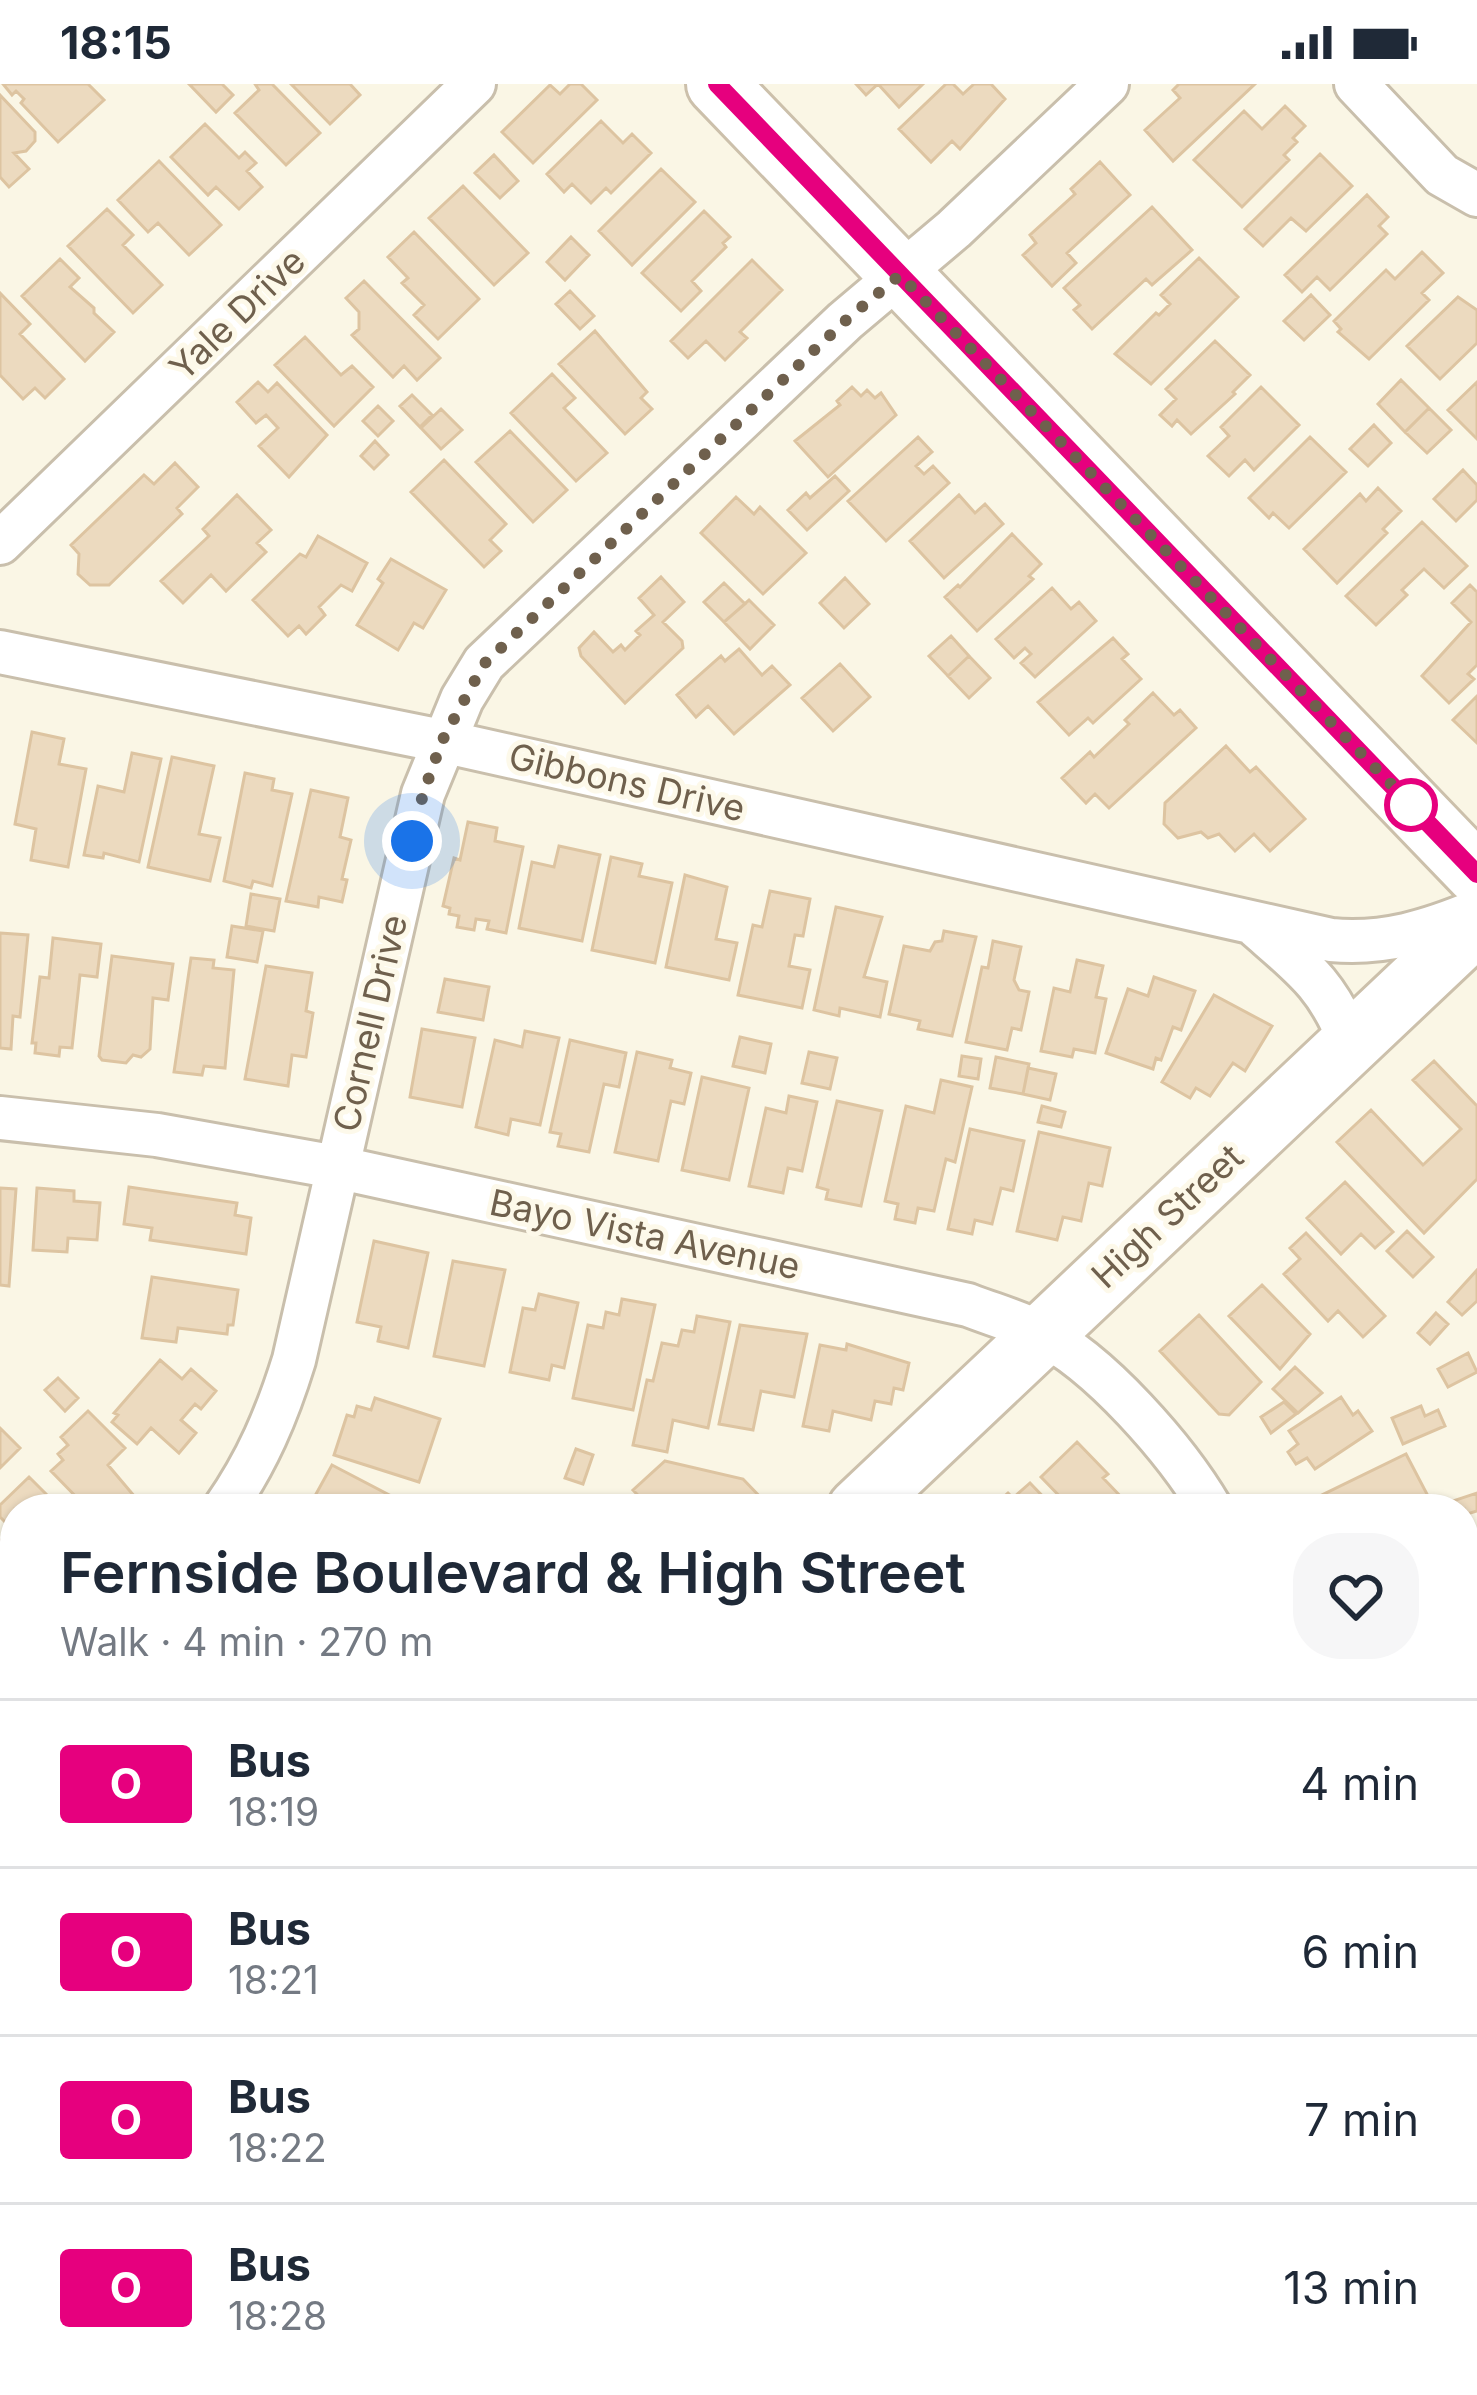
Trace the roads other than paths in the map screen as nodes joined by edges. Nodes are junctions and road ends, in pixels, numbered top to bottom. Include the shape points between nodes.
1 (474, 84) edge
2 (717, 84) edge
3 (1107, 84) edge
4 (1356, 84) edge
5 (1477, 195) edge
6 (900, 275) junction
7 (0, 543) edge
8 (0, 652) edge
9 (442, 741) junction
10 (1477, 874) edge
11 (1477, 910) edge
12 (1252, 923) junction
13 (1477, 924) edge
14 (1351, 1044) junction
15 (0, 1118) edge
16 (337, 1167) junction
17 (1041, 1333) junction
18 (235, 1494) edge
19 (874, 1494) edge
20 (1200, 1494) edge

1 - 7 street, Yale Drive
2 - 6 main road
3 - 6 street, Cornell Drive
4 - 5 street via 1442,175
6 - 9 street, Cornell Drive via 484,664
6 - 10 main road
8 - 9 street, Gibbons Drive
9 - 12 street, Gibbons Drive
9 - 16 street, Cornell Drive
11 - 12 street, Gibbons Drive via 1367,944
12 - 14 street, Gibbons Drive via 1335,1003
13 - 14 main road, High Street
14 - 17 main road, High Street
15 - 16 street, Bayo Vista Avenue
16 - 17 street, Bayo Vista Avenue via 968,1305
16 - 18 street, Cornell Drive via 275,1421
17 - 19 main road, High Street
17 - 20 street, Bayo Vista Avenue via 1088,1366 1160,1437

